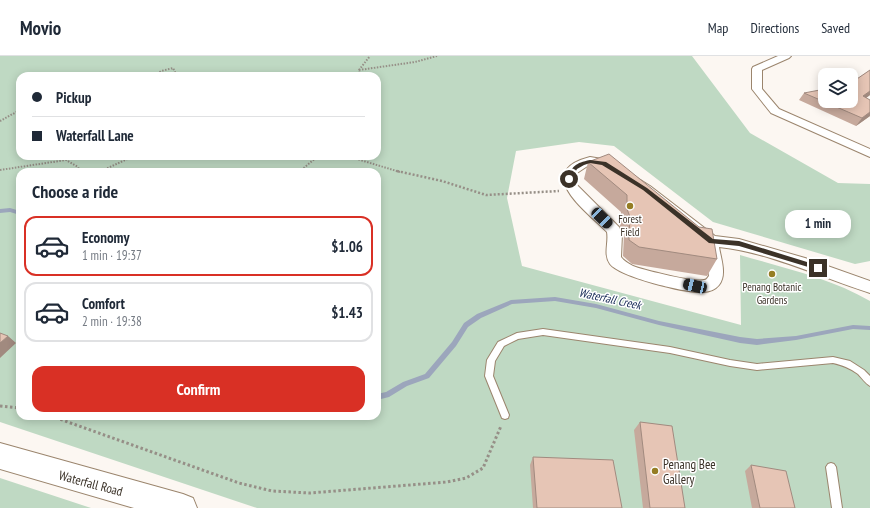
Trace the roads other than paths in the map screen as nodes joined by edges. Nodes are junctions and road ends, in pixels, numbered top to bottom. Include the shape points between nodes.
1 (786, 56) edge
2 (870, 153) edge
3 (711, 242) junction
4 (870, 286) edge
5 (870, 382) edge
6 (505, 415) road end
7 (0, 456) edge
8 (831, 467) dead end
9 (183, 508) edge
10 (837, 508) edge

1 - 2 street via 757,69 757,89 776,111
3 - 3 street via 645,189 604,163 582,163 575,168 569,179 573,190 614,230 614,259 617,264 630,271 695,286 710,285 716,276
3 - 4 street via 739,244 805,263
5 - 6 lane via 847,363 833,360 757,367 670,350 543,332 517,336 501,344 491,360 489,376
7 - 9 street, Waterfall Road
8 - 10 lane

